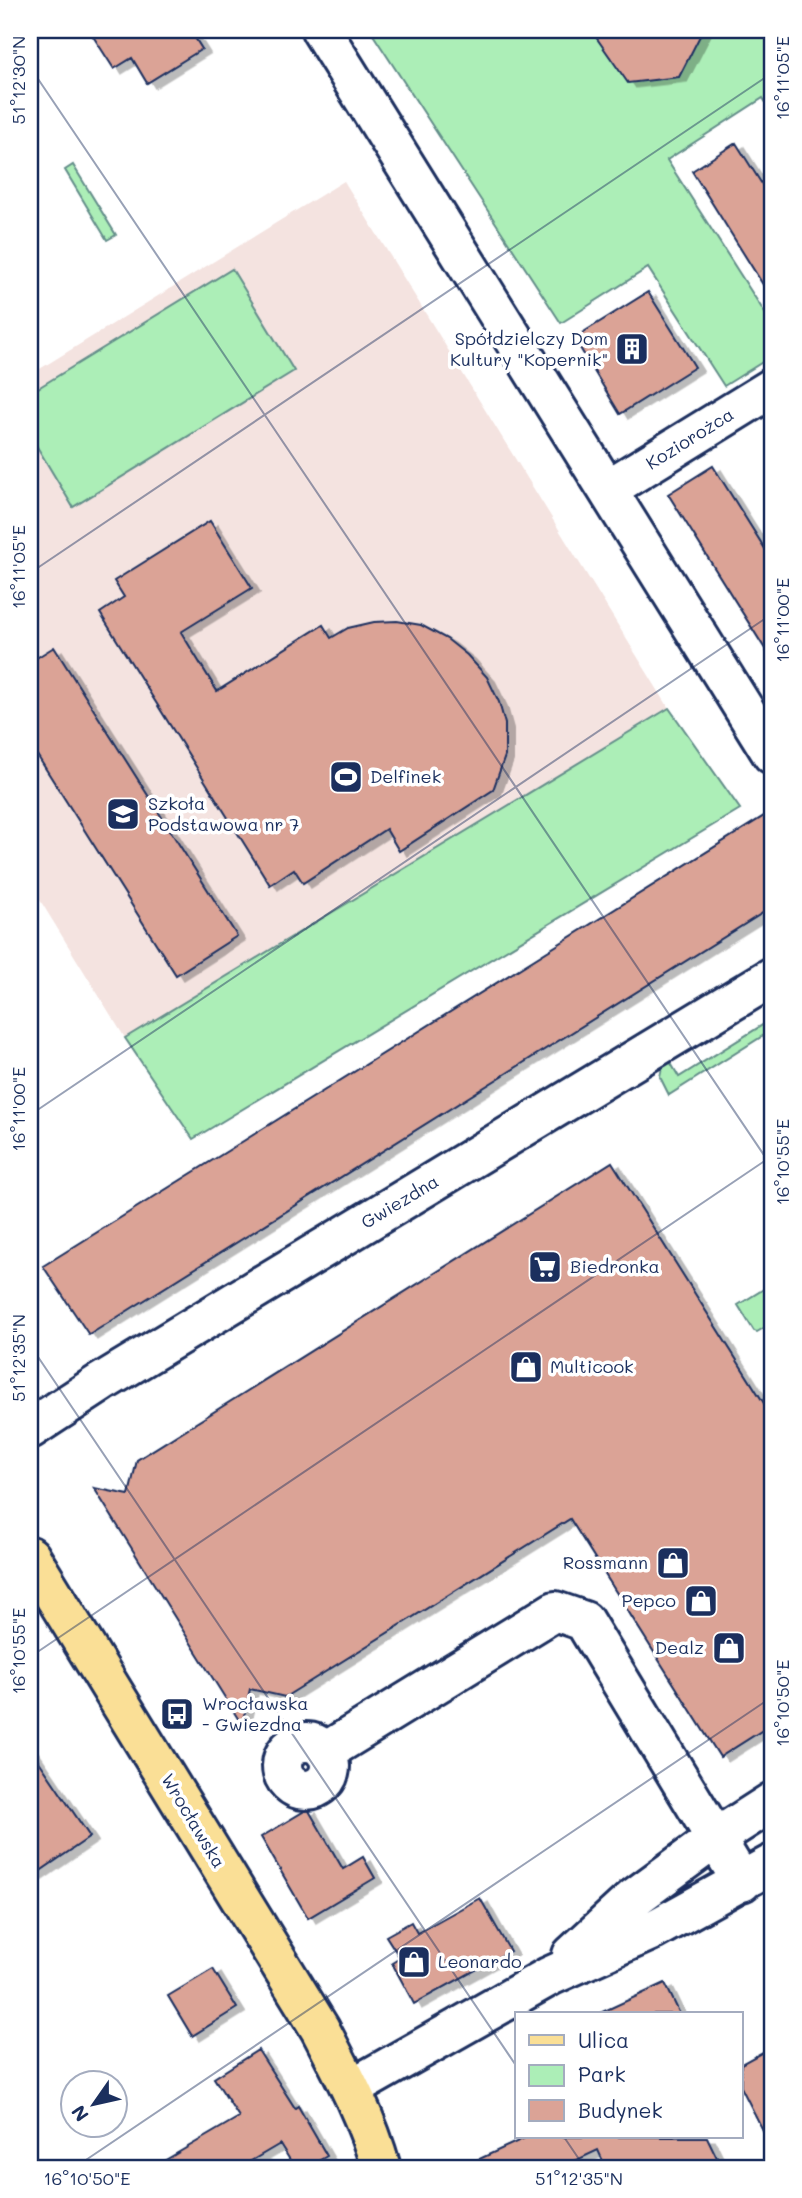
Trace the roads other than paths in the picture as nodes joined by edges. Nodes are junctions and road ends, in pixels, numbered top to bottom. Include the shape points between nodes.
1 (321, 30) edge
2 (772, 388) edge
3 (608, 489) junction
4 (772, 754) edge
5 (772, 977) edge
6 (30, 1429) edge
7 (30, 1556) edge
8 (325, 1752) dead end
9 (772, 1802) edge
10 (716, 1838) junction
11 (757, 1873) edge
12 (550, 1976) junction
13 (352, 2088) junction
14 (381, 2168) edge

1 - 3 street
2 - 3 street, Koziorożca
3 - 4 street
5 - 6 street, Gwiezdna
7 - 13 main road, Wrocławska
8 - 10 street via 555,1611 584,1621
9 - 10 street
10 - 11 street
10 - 12 street via 634,1898
11 - 12 street via 653,1930
12 - 13 street
13 - 14 main road, Wrocławska

